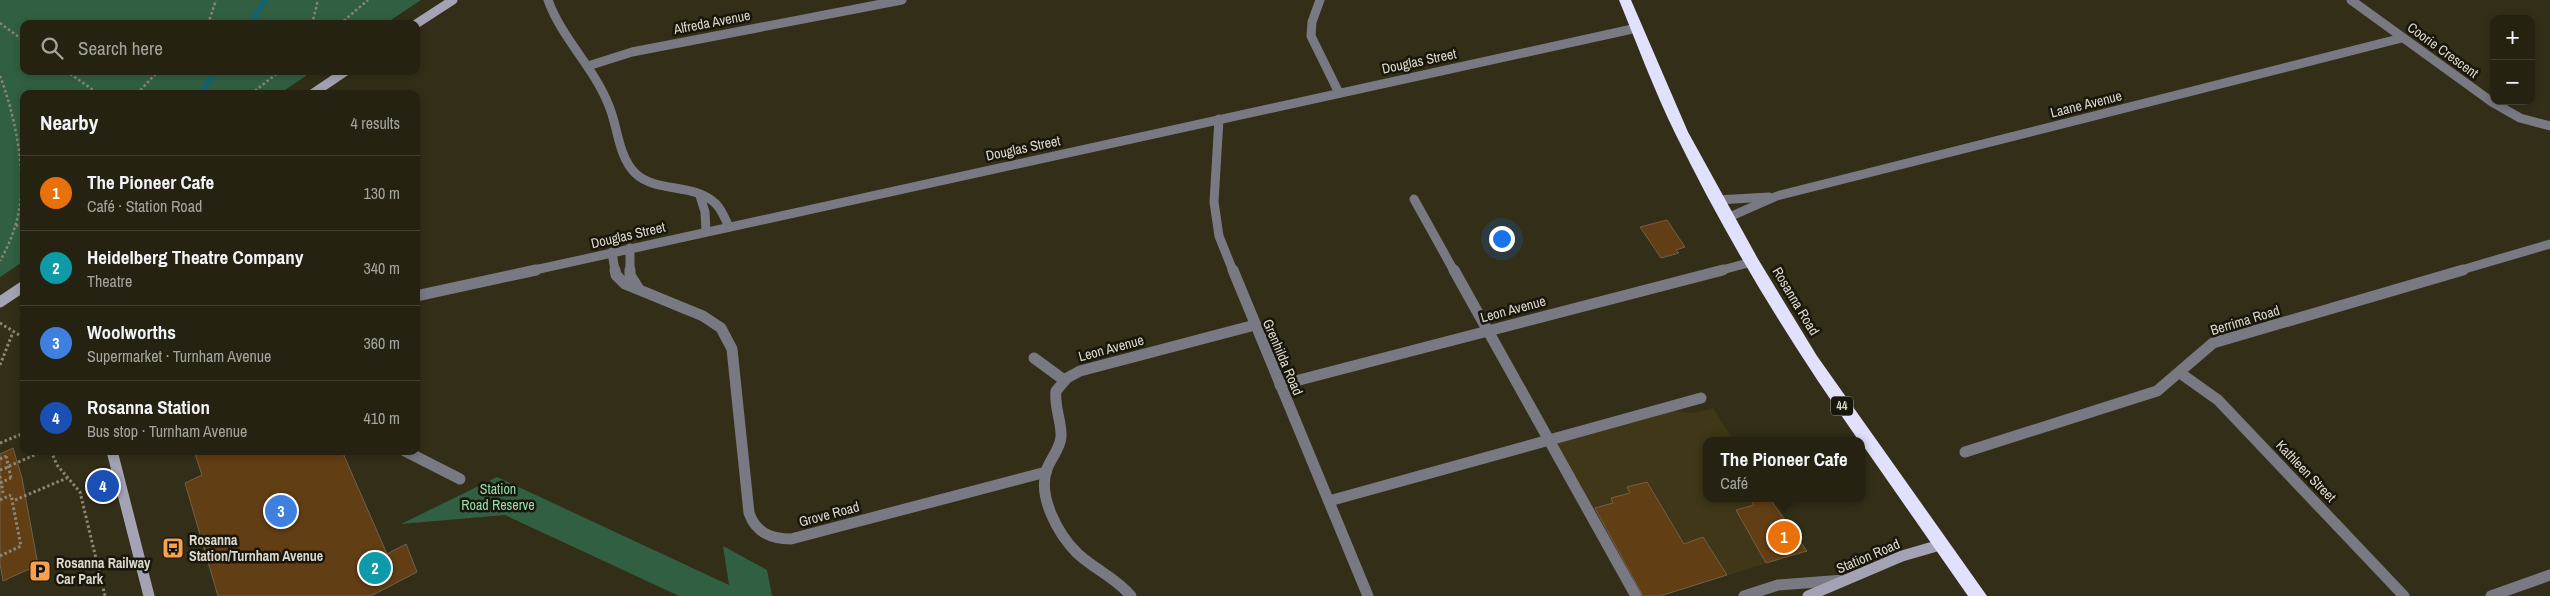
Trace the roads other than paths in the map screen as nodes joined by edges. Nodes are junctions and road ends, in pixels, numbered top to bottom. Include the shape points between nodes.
1 (453, 0) edge
2 (548, 0) edge
3 (902, 0) edge
4 (1320, 0) edge
5 (1625, 0) edge
6 (2351, 0) edge
7 (420, 21) edge
8 (1637, 28) junction
9 (2402, 38) junction
10 (588, 66) junction
11 (340, 75) edge
12 (318, 90) edge
13 (1339, 93) junction
14 (1220, 119) junction
15 (2550, 126) edge
16 (700, 196) junction
17 (1777, 196) junction
18 (1414, 199) dead end
19 (1717, 200) junction
20 (1727, 218) junction
21 (729, 227) junction
22 (706, 231) junction
23 (2550, 244) edge
24 (630, 248) junction
25 (612, 252) junction
26 (1752, 262) junction
27 (638, 288) junction
28 (20, 289) edge
29 (420, 295) edge
30 (0, 302) edge
31 (1255, 325) junction
32 (1488, 330) junction
33 (1034, 358) dead end
34 (2180, 373) junction
35 (1064, 380) junction
36 (1280, 385) junction
37 (1701, 398) dead end
38 (1865, 437) edge
39 (1865, 437) edge
40 (1549, 440) junction
41 (1965, 452) dead end
42 (113, 455) edge
43 (413, 455) edge
44 (1046, 472) junction
45 (460, 479) dead end
46 (1329, 502) junction
47 (1940, 545) junction
48 (2550, 574) edge
49 (1850, 579) junction
50 (149, 596) edge
51 (1131, 596) edge
52 (1368, 596) edge
53 (1636, 596) edge
54 (1744, 596) edge
55 (1808, 596) edge
56 (1978, 596) edge
57 (2404, 596) edge
58 (2491, 596) edge

1 - 7 street
2 - 10 street via 557,23
3 - 10 street, Alfreda Avenue via 632,52
4 - 13 street via 1311,36
5 - 8 highway, Rosanna Road / 44
6 - 9 street, Coorie Crescent
8 - 13 street, Douglas Street
8 - 19 highway, Rosanna Road / 44 via 1681,132
9 - 15 street, Coorie Crescent via 2492,102 2520,118
9 - 17 street, Laane Avenue
10 - 16 street via 613,114 630,168 649,183
11 - 12 street
13 - 14 street, Douglas Street
14 - 21 street, Douglas Street
14 - 31 street, Grenhilda Road via 1214,202 1216,224
16 - 21 street via 715,203
16 - 22 street
17 - 19 street, Laane Avenue
17 - 20 street, Laane Avenue
18 - 32 street
19 - 20 highway, Rosanna Road / 44
20 - 26 highway, Rosanna Road / 44
21 - 22 street, Douglas Street
22 - 24 street, Douglas Street
23 - 34 street, Berrima Road via 2213,343
24 - 25 street, Douglas Street
24 - 27 street via 630,275
25 - 27 street, Grove Road via 616,275 625,284
25 - 29 street, Douglas Street
26 - 32 street, Leon Avenue
26 - 39 highway, Rosanna Road / 44 via 1811,360
27 - 44 street, Grove Road via 703,316 726,334 734,360 749,513 755,528 769,537 781,540 805,536
28 - 30 street
31 - 35 street, Leon Avenue via 1089,367
31 - 36 street, Grenhilda Road
32 - 36 street, Leon Avenue
32 - 40 street
33 - 35 street
34 - 41 street, Berrima Road via 2157,391
34 - 57 street, Kathleen Street via 2218,400
35 - 44 street via 1054,402 1061,436
36 - 46 street, Grenhilda Road
37 - 40 street
38 - 47 highway, Rosanna Road / 44
40 - 46 street
40 - 53 street
42 - 50 street
43 - 45 street
44 - 51 street via 1050,504 1063,539 1077,555 1121,585
46 - 52 street, Grenhilda Road
47 - 49 street, Station Road via 1902,556
47 - 56 highway, Rosanna Road / 44
48 - 58 street
49 - 54 street via 1778,585
49 - 55 street, Station Road

